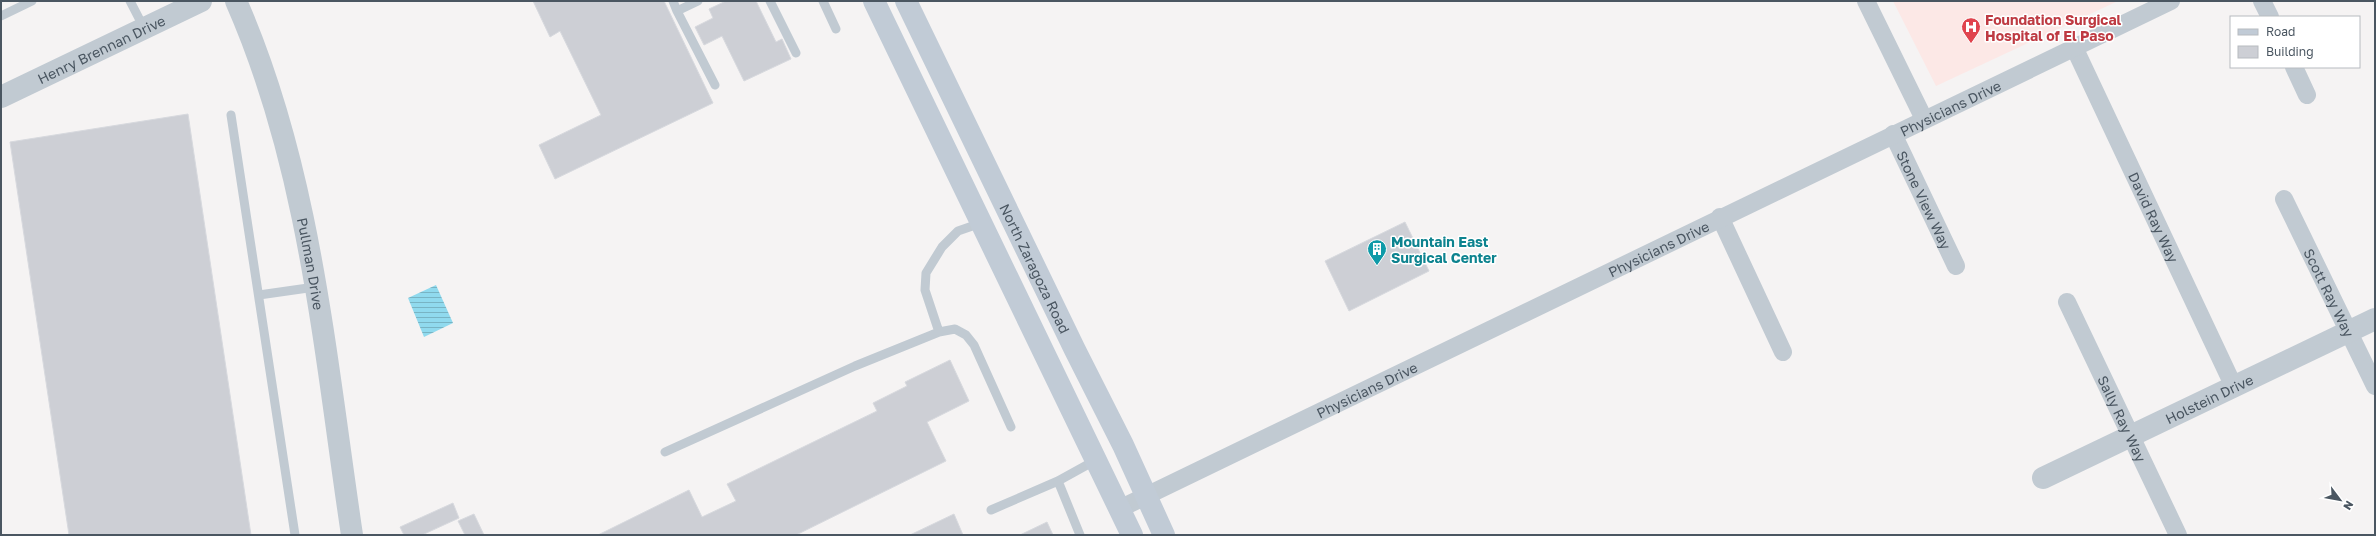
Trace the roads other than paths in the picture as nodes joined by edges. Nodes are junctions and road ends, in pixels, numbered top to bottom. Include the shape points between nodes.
1 (32, 1) edge
2 (130, 1) edge
3 (201, 1) edge
4 (236, 1) edge
5 (673, 1) edge
6 (698, 1) edge
7 (770, 1) edge
8 (823, 1) edge
9 (874, 1) edge
10 (906, 1) edge
11 (1866, 1) edge
12 (2171, 1) edge
13 (2262, 1) edge
14 (677, 11) junction
15 (1, 16) edge
16 (2270, 16) edge
17 (144, 28) junction
18 (836, 29) dead end
19 (2074, 47) junction
20 (796, 53) dead end
21 (2294, 68) edge
22 (915, 84) junction
23 (715, 85) dead end
24 (2307, 95) dead end
25 (1, 97) edge
26 (231, 114) dead end
27 (1924, 119) junction
28 (964, 121) junction
29 (1893, 134) junction
30 (2284, 199) dead end
31 (1720, 217) junction
32 (982, 222) junction
33 (1956, 266) dead end
34 (315, 287) junction
35 (259, 295) junction
36 (2068, 302) dead end
37 (2375, 319) edge
38 (939, 332) junction
39 (2348, 332) junction
40 (1783, 352) dead end
41 (2375, 386) edge
42 (2234, 387) junction
43 (1011, 427) dead end
44 (2131, 436) junction
45 (665, 452) dead end
46 (1096, 460) junction
47 (2043, 478) dead end
48 (1058, 481) junction
49 (1146, 498) junction
50 (1119, 509) junction
51 (991, 510) dead end
52 (295, 535) edge
53 (352, 535) edge
54 (1080, 535) edge
55 (1132, 535) edge
56 (1164, 535) edge
57 (2178, 535) edge

1 - 15 lane
2 - 17 lane
3 - 17 street, Henry Brennan Drive
4 - 34 street, Pullman Drive via 281,124 304,224
5 - 14 lane
6 - 14 lane
7 - 20 lane
8 - 18 lane
9 - 22 main road, North Zaragoza Road
10 - 28 main road, North Zaragoza Road
11 - 27 street
12 - 19 street, Physicians Drive
13 - 16 street
14 - 23 lane
17 - 25 street, Henry Brennan Drive
19 - 27 street, Physicians Drive
19 - 42 street, David Ray Way
21 - 24 street
22 - 28 main road via 932,92 949,114
22 - 32 main road, North Zaragoza Road
26 - 35 lane
27 - 29 street, Physicians Drive
28 - 49 main road, North Zaragoza Road via 1074,350 1123,445
29 - 31 street, Physicians Drive
29 - 33 street, Stone View Way
30 - 39 street, Scott Ray Way
31 - 40 street
31 - 49 street, Physicians Drive
32 - 38 lane via 958,231 942,247 926,273 925,290
32 - 46 main road, North Zaragoza Road
34 - 35 lane
34 - 53 street, Pullman Drive
35 - 52 lane
36 - 44 street, Sally Ray Way
37 - 39 street, Holstein Drive
38 - 43 lane via 955,329 966,335 974,345
38 - 45 lane via 855,366
39 - 41 street, Scott Ray Way
39 - 42 street, Holstein Drive
42 - 44 street, Holstein Drive
44 - 47 street, Holstein Drive
44 - 57 street, Sally Ray Way
46 - 48 lane
46 - 50 main road, North Zaragoza Road
48 - 51 lane
48 - 54 lane
49 - 50 street, Physicians Drive
49 - 56 main road, North Zaragoza Road
50 - 55 main road, North Zaragoza Road

